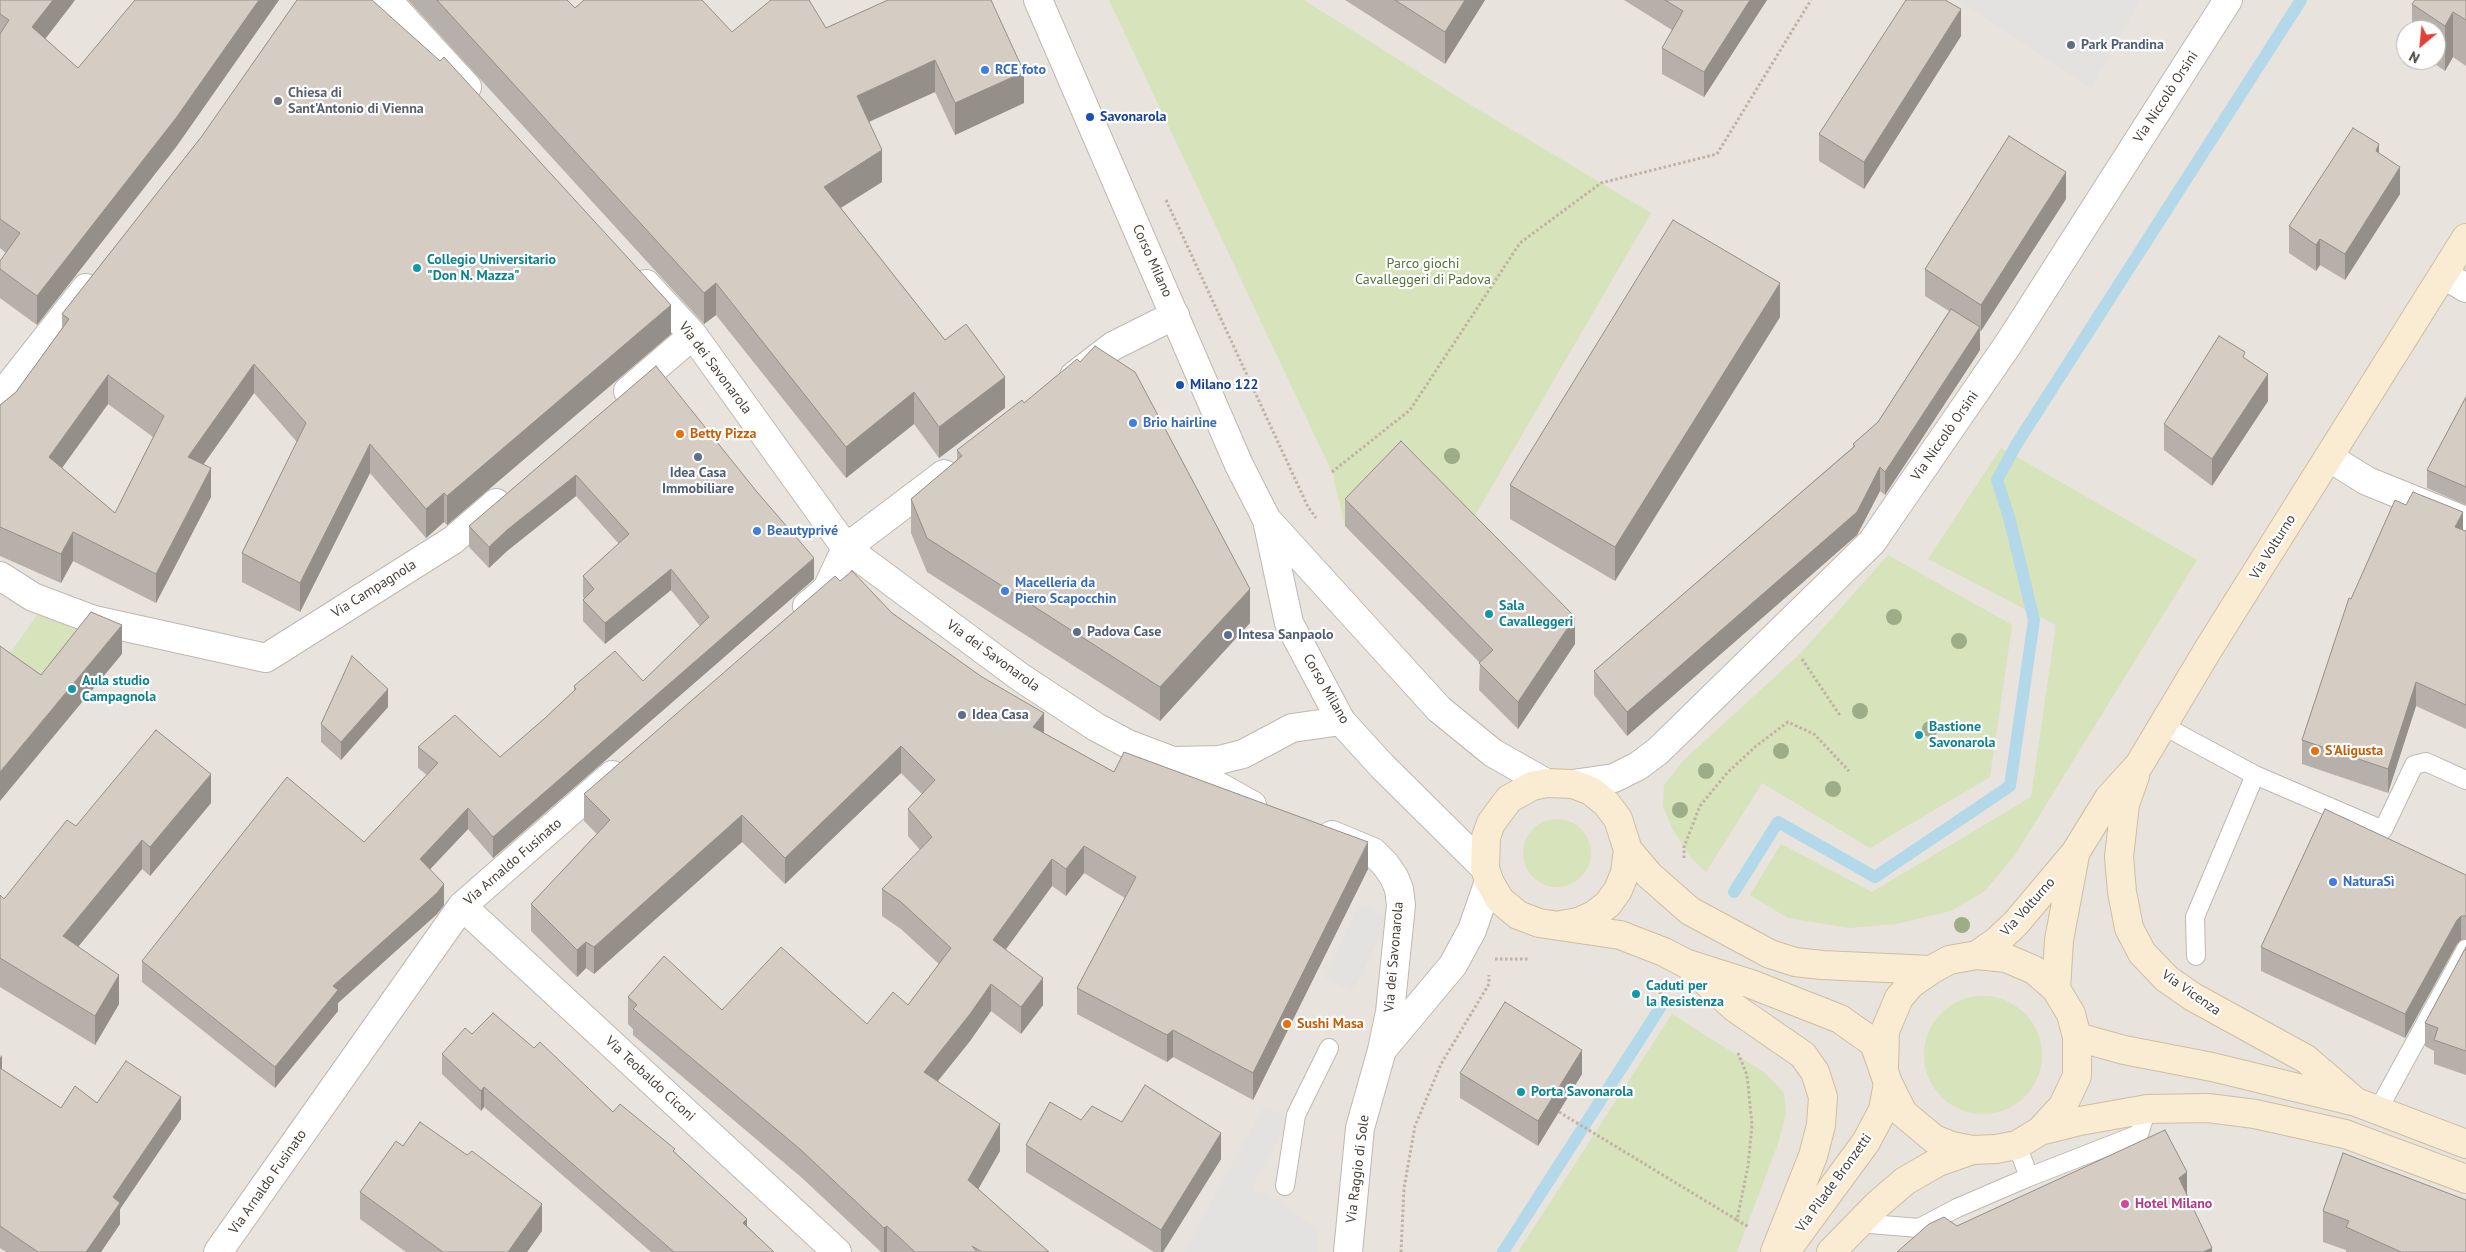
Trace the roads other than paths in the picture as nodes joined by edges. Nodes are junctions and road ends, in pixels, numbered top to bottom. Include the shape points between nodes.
1 (387, 0) edge
2 (1038, 0) edge
3 (2228, 0) edge
4 (487, 109) edge
5 (2466, 238) edge
6 (627, 262) edge
7 (99, 271) edge
8 (2455, 281) edge
9 (1175, 315) junction
10 (693, 335) junction
11 (1050, 394) edge
12 (0, 397) edge
13 (611, 406) edge
14 (2330, 458) junction
15 (964, 459) edge
16 (513, 488) edge
17 (1267, 520) junction
18 (2466, 521) edge
19 (846, 548) junction
20 (0, 576) edge
21 (789, 621) edge
22 (1341, 721) junction
23 (2164, 726) junction
24 (633, 757) edge
25 (1173, 761) junction
26 (2139, 765) junction
27 (2255, 775) junction
28 (2466, 780) edge
29 (1560, 783) junction
30 (1278, 814) edge
31 (1312, 828) edge
32 (1628, 850) junction
33 (2075, 853) junction
34 (1487, 874) junction
35 (462, 906) junction
36 (1561, 925) junction
37 (2466, 949) edge
38 (1977, 954) junction
39 (2196, 956) dead end
40 (1685, 963) junction
41 (1931, 970) junction
42 (2056, 989) junction
43 (2078, 1037) junction
44 (1329, 1048) dead end
45 (1382, 1050) junction
46 (1886, 1075) junction
47 (2367, 1106) junction
48 (2147, 1109) junction
49 (2040, 1131) junction
50 (2466, 1144) edge
51 (2016, 1145) junction
52 (1972, 1150) junction
53 (2029, 1177) junction
54 (2466, 1179) edge
55 (1285, 1186) dead end
56 (1858, 1223) junction
57 (218, 1252) edge
58 (837, 1252) edge
59 (1348, 1252) edge
60 (1774, 1252) edge
61 (1785, 1252) edge
62 (1831, 1252) edge

1 - 4 street
2 - 9 street, Corso Milano
3 - 29 street, Via Niccolò Orsini via 2009,343 1872,542 1658,751 1614,778
5 - 8 main road, Via Volturno
6 - 10 street, Via dei Savonarola
7 - 12 street
8 - 14 main road, Via Volturno
9 - 11 street via 1113,346
9 - 17 street, Corso Milano
10 - 13 street
10 - 19 street, Via dei Savonarola
14 - 18 street via 2368,481
14 - 23 main road, Via Volturno
15 - 19 street
16 - 20 street, Via Campagnola via 453,540 266,658 94,620 33,597
17 - 22 street, Corso Milano via 1289,623
17 - 29 street, Corso Milano via 1439,709 1493,753
19 - 21 street via 826,589
19 - 25 street, Via dei Savonarola via 1020,677 1096,727 1128,744
22 - 25 street, Via dei Savonarola via 1292,728 1243,754 1219,760
22 - 34 street, Corso Milano
23 - 26 main road, Via Volturno
23 - 27 lane
24 - 35 street, Via Arnaldo Fusinato
25 - 30 street, Via dei Savonarola via 1244,802
26 - 33 main road, Via Volturno via 2110,798
26 - 47 main road, Via Vicenza via 2125,804 2119,857 2129,928 2142,953 2167,979 2192,997 2306,1059
27 - 28 lane via 2382,830 2414,765 2426,762
27 - 39 lane via 2195,917
29 - 32 main road via 1591,792 1606,803 1618,819
29 - 34 main road via 1532,786 1499,810 1486,837
31 - 45 street, Via dei Savonarola via 1373,852 1390,870 1399,889 1401,905 1390,1012
32 - 36 main road via 1625,873 1608,904 1594,915
32 - 41 main road via 1648,875 1690,911 1770,954 1822,965
33 - 38 main road, Via Volturno via 2016,923
33 - 42 main road, Via Volturno via 2059,940
34 - 36 main road via 1500,900 1518,915 1539,923
34 - 45 street, Via Raggio di Sole via 1472,930 1453,964
35 - 57 street, Via Arnaldo Fusinato
35 - 58 street, Via Teobaldo Ciconi
36 - 40 main road via 1620,935
37 - 47 lane
38 - 41 main road, Via Pilade Bronzetti via 1949,960
38 - 42 main road via 2006,958 2034,970
40 - 46 main road via 1751,984 1840,1019 1874,1043
40 - 60 main road via 1734,1008 1802,1055 1815,1072 1823,1097 1821,1125 1813,1156
41 - 46 main road, Via Pilade Bronzetti via 1910,984 1890,1014 1885,1031
42 - 43 main road via 2072,1014
43 - 47 main road, Via Vicenza
43 - 49 main road via 2076,1076 2063,1106
44 - 55 lane via 1296,1116
45 - 59 street, Via Raggio di Sole via 1360,1128
46 - 52 main road via 1903,1113 1918,1127 1934,1139
46 - 61 main road, Via Pilade Bronzetti via 1883,1110 1866,1142
47 - 50 main road, Via Vicenza
48 - 49 main road
48 - 53 lane via 2139,1134
48 - 54 main road via 2208,1108 2300,1123 2345,1134
49 - 51 main road
51 - 52 main road
51 - 53 lane
52 - 56 main road via 1938,1162 1905,1181
53 - 56 lane via 1919,1228
56 - 62 main road

